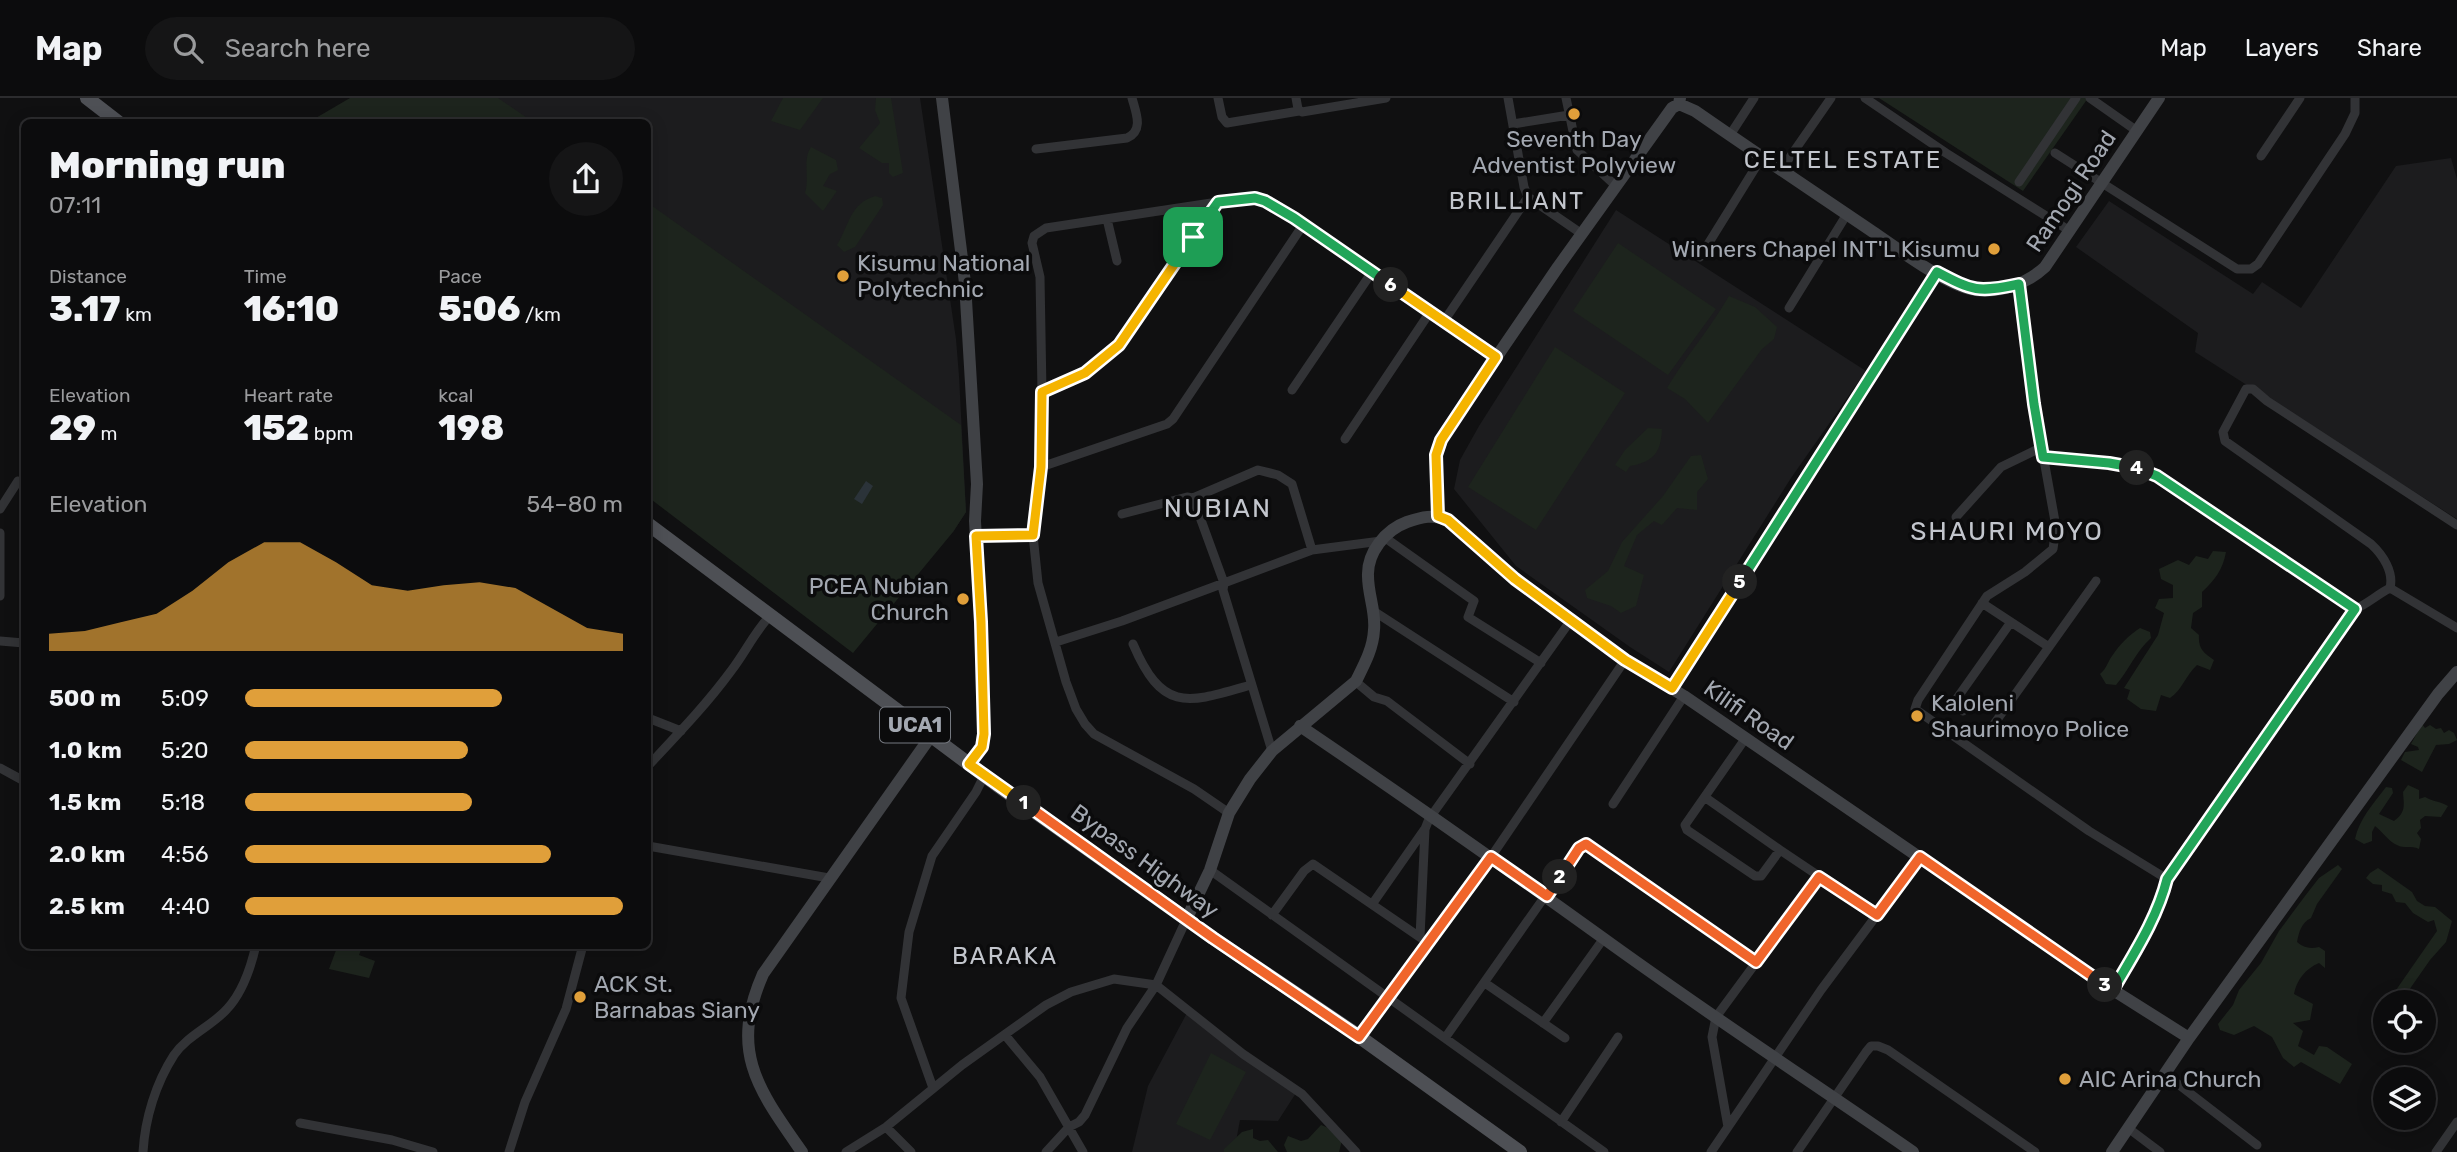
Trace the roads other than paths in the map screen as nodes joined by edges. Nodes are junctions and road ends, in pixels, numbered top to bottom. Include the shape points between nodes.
1 (87, 98) edge
2 (942, 98) edge
3 (1132, 98) edge
4 (1218, 98) edge
5 (1296, 98) edge
6 (1386, 98) edge
7 (1508, 98) edge
8 (1566, 98) edge
9 (1754, 98) edge
10 (1831, 98) edge
11 (1866, 98) edge
12 (2076, 98) edge
13 (2090, 98) edge
14 (2160, 98) edge
15 (2300, 98) edge
16 (2355, 98) edge
17 (1679, 101) edge
18 (1299, 111) junction
19 (1569, 115) junction
20 (114, 119) edge
21 (1513, 124) junction
22 (2137, 131) junction
23 (1730, 135) junction
24 (1037, 149) dead end
25 (2055, 153) dead end
26 (2261, 156) dead end
27 (1762, 157) junction
28 (1781, 170) junction
29 (2019, 182) dead end
30 (2102, 183) junction
31 (1616, 186) junction
32 (1528, 197) junction
33 (1218, 202) junction
34 (1847, 214) junction
35 (1107, 219) junction
36 (1303, 225) junction
37 (2070, 231) junction
38 (1582, 234) junction
39 (1700, 257) dead end
40 (1117, 261) dead end
41 (1372, 272) junction
42 (1937, 272) junction
43 (2019, 284) junction
44 (1789, 308) dead end
45 (1430, 312) junction
46 (1444, 321) junction
47 (1496, 357) junction
48 (1292, 390) dead end
49 (1042, 392) junction
50 (1345, 439) dead end
51 (2042, 447) junction
52 (2043, 457) junction
53 (1041, 467) junction
54 (18, 481) dead end
55 (1194, 498) junction
56 (0, 509) edge
57 (1122, 514) dead end
58 (1438, 516) junction
59 (1956, 517) dead end
60 (2457, 525) edge
61 (651, 526) edge
62 (0, 533) edge
63 (1033, 535) junction
64 (976, 536) junction
65 (1382, 539) junction
66 (1312, 550) junction
67 (2096, 581) dead end
68 (1224, 583) junction
69 (2390, 588) junction
70 (0, 596) edge
71 (1982, 603) junction
72 (2355, 609) junction
73 (1375, 612) junction
74 (769, 617) junction
75 (1571, 620) junction
76 (2011, 622) junction
77 (2457, 628) edge
78 (0, 640) edge
79 (1056, 642) junction
80 (21, 643) edge
81 (1133, 644) dead end
82 (2049, 647) junction
83 (1625, 660) junction
84 (1541, 663) junction
85 (2457, 671) edge
86 (1355, 681) junction
87 (1251, 685) junction
88 (1672, 688) junction
89 (1684, 696) junction
90 (1514, 702) junction
91 (1964, 711) dead end
92 (651, 719) edge
93 (1994, 724) dead end
94 (1300, 726) junction
95 (681, 731) junction
96 (931, 736) junction
97 (1745, 738) junction
98 (1272, 751) junction
99 (651, 763) edge
100 (969, 764) junction
101 (1470, 764) junction
102 (0, 768) edge
103 (984, 776) junction
104 (21, 779) edge
105 (1706, 798) junction
106 (1613, 804) dead end
107 (1229, 813) junction
108 (1431, 815) junction
109 (1425, 829) junction
110 (651, 847) edge
111 (1780, 850) junction
112 (1491, 857) junction
113 (1920, 857) junction
114 (1209, 870) junction
115 (1819, 877) junction
116 (829, 878) junction
117 (2167, 879) junction
118 (1547, 896) junction
119 (1373, 904) junction
120 (1272, 915) junction
121 (1877, 915) junction
122 (1187, 918) junction
123 (1604, 938) junction
124 (1424, 940) junction
125 (255, 949) edge
126 (582, 949) edge
127 (1756, 962) junction
128 (1485, 983) junction
129 (1156, 985) junction
130 (2113, 990) junction
131 (1389, 997) junction
132 (1716, 1017) junction
133 (1543, 1023) junction
134 (1005, 1035) junction
135 (1359, 1037) junction
136 (1618, 1037) dead end
137 (1445, 1038) junction
138 (1565, 1038) dead end
139 (2189, 1038) junction
140 (1774, 1058) junction
141 (2165, 1074) junction
142 (933, 1088) junction
143 (1834, 1097) junction
144 (1561, 1122) junction
145 (2457, 1122) edge
146 (300, 1123) dead end
147 (886, 1127) junction
148 (1069, 1127) junction
149 (1728, 1127) junction
150 (2128, 1128) junction
151 (2257, 1145) dead end
152 (143, 1152) edge
153 (433, 1152) edge
154 (509, 1152) edge
155 (802, 1152) edge
156 (846, 1152) edge
157 (911, 1152) edge
158 (1046, 1152) edge
159 (1083, 1152) edge
160 (1356, 1152) edge
161 (1520, 1152) edge
162 (1604, 1152) edge
163 (1711, 1152) edge
164 (1797, 1152) edge
165 (1913, 1152) edge
166 (2035, 1152) edge
167 (2112, 1152) edge
168 (2160, 1152) edge
169 (2436, 1152) edge

1 - 20 main road
2 - 64 street via 965,283
3 - 24 street via 1135,134
4 - 18 street via 1227,123
5 - 18 street
6 - 18 street
7 - 21 street
8 - 19 street
9 - 23 street
10 - 28 street
11 - 37 street
12 - 29 street
13 - 22 street
14 - 22 street, Ramogi Road
15 - 26 street
16 - 30 street via 2355,113 2344,134 2251,269 2237,269
17 - 23 street, Ramogi Road
17 - 31 street, Ramogi Road
19 - 21 street
19 - 31 street via 1577,150
21 - 32 street
22 - 30 street, Ramogi Road
23 - 27 street, Ramogi Road
25 - 30 street
27 - 28 street, Ramogi Road
27 - 39 street
28 - 34 street, Ramogi Road
30 - 37 street, Ramogi Road
31 - 38 street, Ramogi Road
32 - 38 street
32 - 46 street
33 - 35 street
33 - 36 street via 1255,198
33 - 49 street via 1119,345 1085,373
34 - 42 street, Ramogi Road
34 - 44 street
35 - 40 street
35 - 49 street via 1046,228 1034,236 1040,277
36 - 41 street
36 - 53 street via 1173,419
37 - 43 street, Ramogi Road via 2045,267
38 - 47 street, Ramogi Road
41 - 45 street
41 - 48 street
42 - 43 street, Ramogi Road via 1980,290
42 - 88 street
43 - 51 street
45 - 46 street
45 - 50 street
46 - 47 street
47 - 58 street, Ramogi Road via 1441,440 1436,455
49 - 53 street
51 - 52 street
51 - 59 street via 2001,467
52 - 71 street via 2056,527 2053,550
52 - 72 street via 2137,467 2157,476
53 - 63 street
54 - 56 street
55 - 57 street
55 - 66 street via 1258,470 1278,475 1292,484
55 - 68 street
58 - 65 street via 1397,526
58 - 75 street, Kilifi Road
60 - 69 street via 2246,388 2223,439 2371,544 2384,560
61 - 74 main road, Bypass Highway / UCA1
62 - 70 street
63 - 64 street
63 - 79 street via 1038,583
64 - 100 street via 984,734 982,747
65 - 66 street
65 - 73 street via 1368,577
65 - 84 street via 1475,601 1468,617
66 - 68 street
67 - 82 street
68 - 79 street
68 - 87 street
69 - 72 street
69 - 77 street
71 - 76 street
71 - 117 street via 1915,709 2089,831
72 - 117 street
73 - 86 street via 1371,651
73 - 90 street
74 - 95 street
74 - 96 main road, Bypass Highway / UCA1
75 - 83 street, Kilifi Road
75 - 84 street
76 - 82 street
76 - 91 street via 1955,701
78 - 80 street
79 - 107 street via 1073,702 1090,730
81 - 87 street via 1147,675 1176,697 1202,699
82 - 93 street
83 - 88 street, Kilifi Road
83 - 112 street
84 - 90 street
85 - 139 street
86 - 94 street
86 - 101 street
87 - 98 street
88 - 89 street, Kilifi Road
89 - 97 street, Kilifi Road
89 - 106 street
90 - 101 street
92 - 95 street
94 - 98 street
94 - 108 street
95 - 99 street
96 - 100 main road, Bypass Highway / UCA1
96 - 116 street
97 - 105 street
97 - 113 street, Kilifi Road
98 - 107 street
100 - 103 main road, Bypass Highway / UCA1
101 - 108 street
102 - 104 street
103 - 122 main road, Bypass Highway / UCA1
103 - 142 street via 932,856 909,932 901,998
105 - 111 street
105 - 111 street via 1686,822 1687,830 1755,876 1763,874
107 - 114 street
108 - 109 street
108 - 112 street
109 - 119 street
109 - 124 street
110 - 116 street
111 - 115 street
112 - 118 street
112 - 124 street
113 - 121 street
113 - 130 street, Kilifi Road
114 - 120 street
114 - 122 street
115 - 121 street
115 - 127 street
116 - 155 street via 762,974 751,1000 748,1028 748,1049 758,1085
117 - 130 street via 2164,895
118 - 123 street
118 - 127 street via 1586,844
118 - 128 street
119 - 120 street via 1313,864
119 - 124 street
120 - 131 street
121 - 140 street
122 - 129 street
122 - 135 main road, Bypass Highway / UCA1
123 - 132 street
123 - 133 street
124 - 131 street
125 - 152 street via 239,993 174,1055 154,1096
126 - 154 street via 566,1009
127 - 132 street
128 - 133 street
128 - 137 street
129 - 134 street via 1114,979 1094,983 1046,1005
129 - 148 street via 1126,1028 1085,1115
129 - 160 street via 1302,1094
130 - 139 street, Kilifi Road
131 - 135 street
131 - 137 street
132 - 140 street
132 - 149 street via 1712,1037
133 - 138 street
134 - 142 street
134 - 148 street via 1040,1077
135 - 161 main road, Bypass Highway / UCA1
136 - 144 street
137 - 144 street
139 - 141 street
140 - 143 street
140 - 149 street
141 - 150 street
141 - 151 street
142 - 147 street
143 - 164 street
143 - 165 street
143 - 166 street via 1871,1046 1878,1046
144 - 162 street
145 - 169 street
146 - 153 street
147 - 156 street
147 - 157 street
148 - 158 street
148 - 159 street
149 - 163 street
150 - 167 street
150 - 168 street

